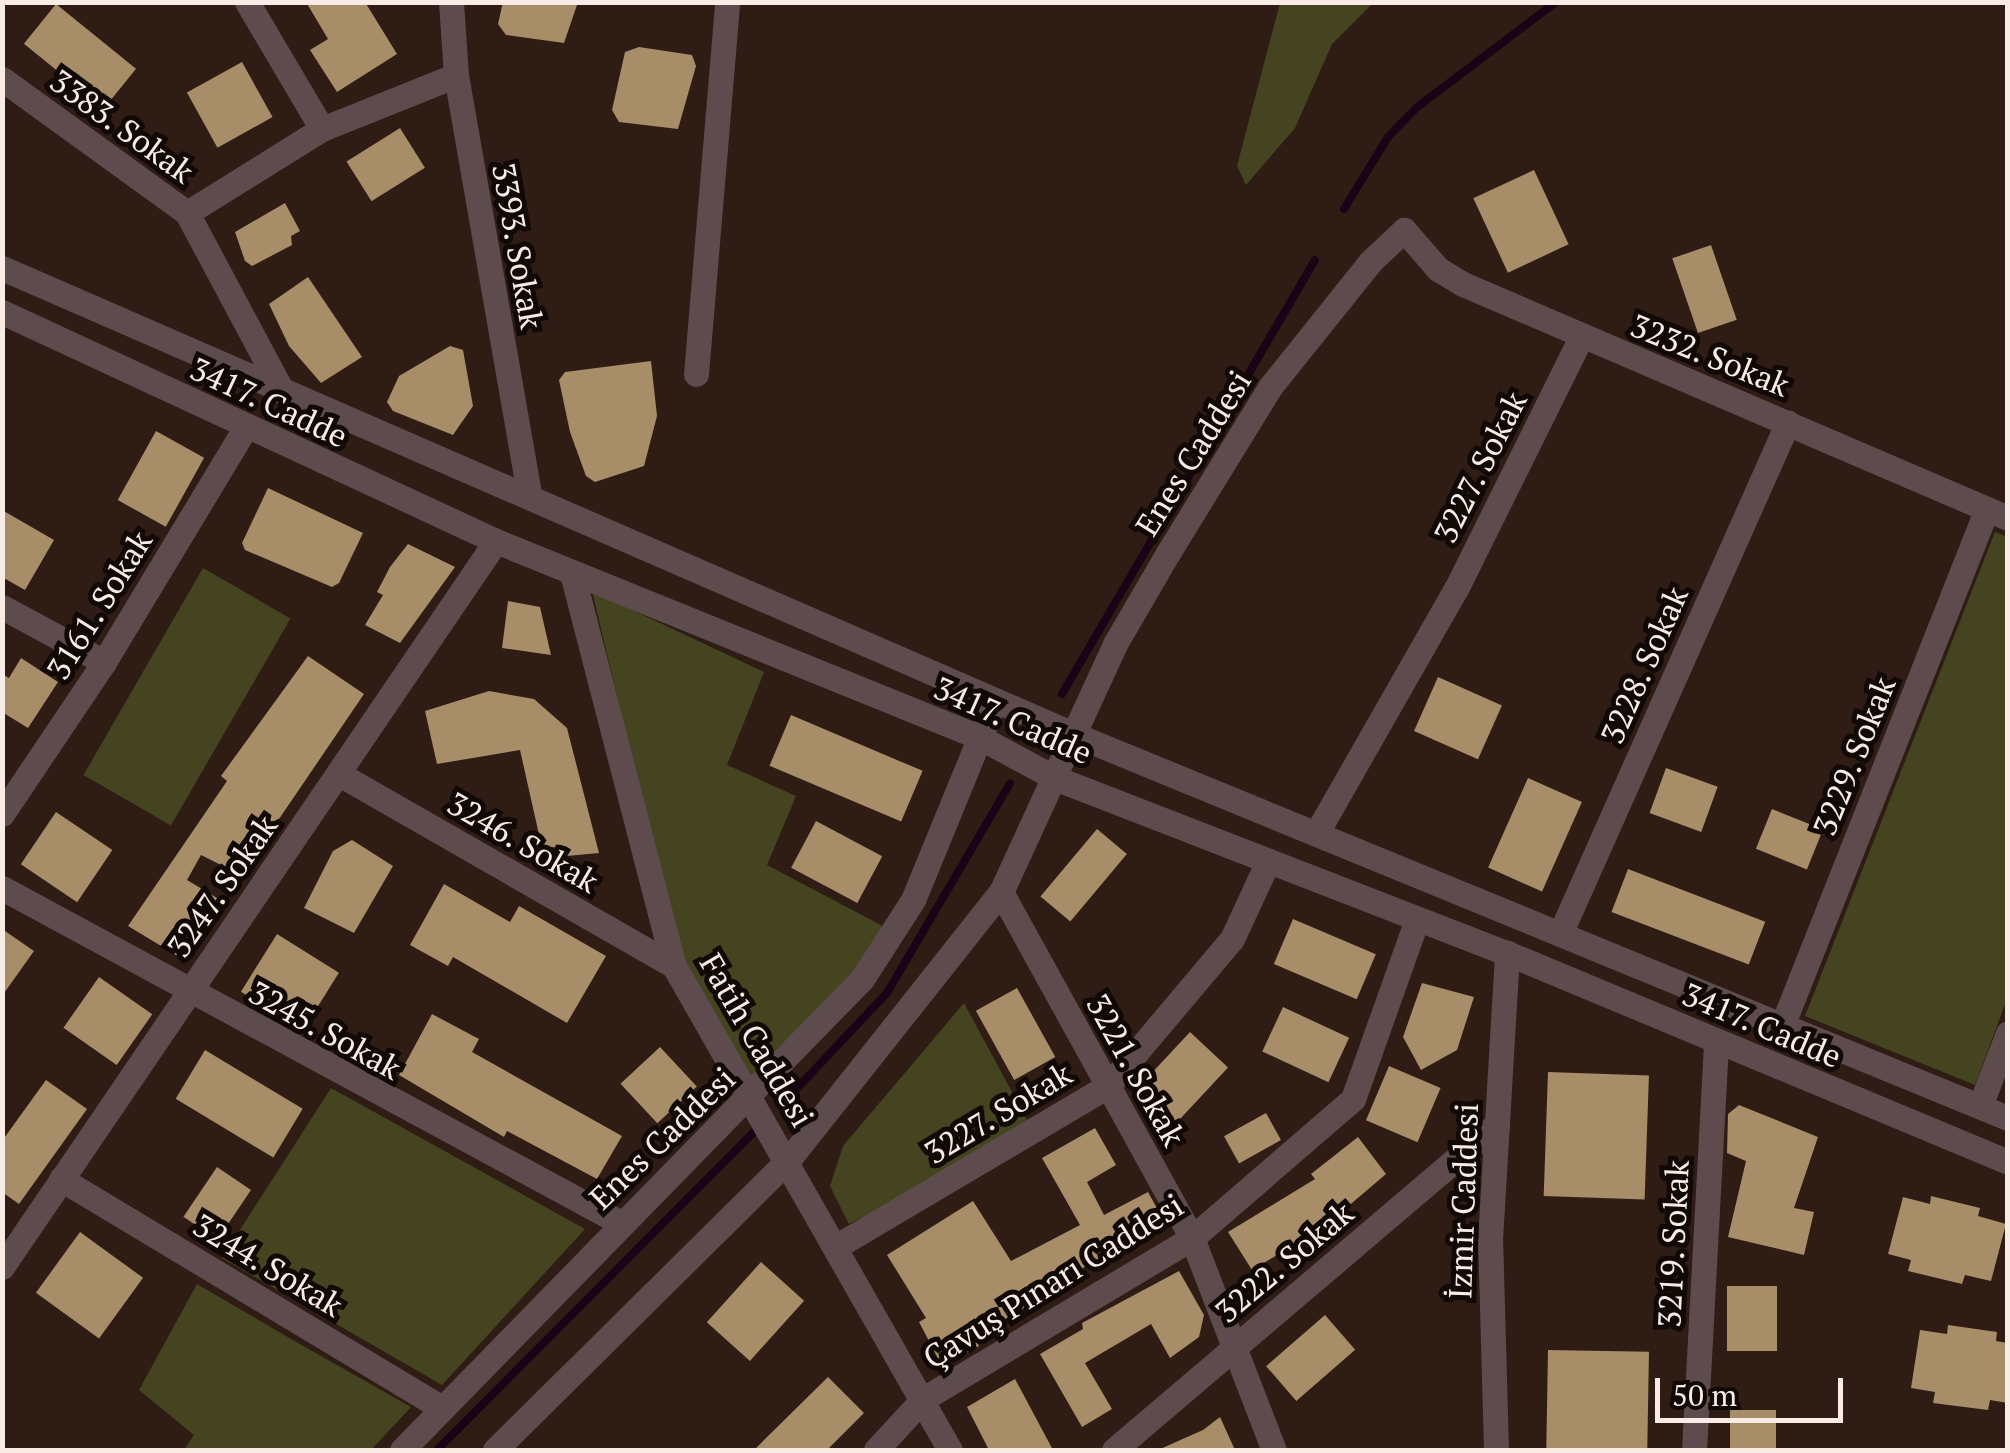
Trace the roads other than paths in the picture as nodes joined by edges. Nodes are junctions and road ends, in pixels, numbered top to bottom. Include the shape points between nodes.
1 (247, 2) edge
2 (451, 2) edge
3 (728, 2) edge
4 (456, 75) junction
5 (2, 79) edge
6 (322, 129) junction
7 (187, 213) junction
8 (1404, 230) joint
9 (2, 268) edge
10 (2, 312) edge
11 (1582, 338) junction
12 (696, 374) dead end
13 (282, 390) junction
14 (1788, 422) junction
15 (245, 428) junction
16 (530, 498) junction
17 (1997, 515) edge
18 (496, 541) junction
19 (572, 573) junction
20 (2, 607) edge
21 (104, 662) junction
22 (995, 700) junction
23 (1073, 734) junction
24 (979, 737) junction
25 (340, 774) junction
26 (1055, 778) junction
27 (2, 814) edge
28 (1316, 834) junction
29 (1268, 860) junction
30 (2, 888) edge
31 (1000, 892) junction
32 (1416, 922) junction
33 (1560, 934) junction
34 (1507, 954) junction
35 (674, 966) junction
36 (189, 992) junction
37 (1782, 1026) junction
38 (2008, 1033) edge
39 (1716, 1041) junction
40 (1108, 1086) junction
41 (753, 1098) junction
42 (1980, 1106) junction
43 (2008, 1118) edge
44 (1497, 1124) junction
45 (789, 1159) junction
46 (2008, 1162) edge
47 (62, 1178) junction
48 (620, 1223) junction
49 (1192, 1238) junction
50 (837, 1246) junction
51 (2, 1268) edge
52 (1235, 1347) junction
53 (923, 1399) junction
54 (442, 1408) junction
55 (500, 1449) edge
56 (402, 1450) edge
57 (876, 1450) edge
58 (950, 1450) edge
59 (1114, 1450) edge
60 (1274, 1450) edge
61 (1496, 1450) edge
62 (1694, 1450) edge

1 - 6 street
2 - 4 street, 3393. Sokak
3 - 12 street
4 - 6 street
4 - 16 street, 3393. Sokak
5 - 7 street, 3383. Sokak
6 - 7 street
7 - 13 street, 3383. Sokak
8 - 11 street, 3232. Sokak via 1438,269
8 - 23 street, Enes Caddesi via 1370,262 1270,387 1116,644
9 - 13 street, 3417. Cadde
10 - 15 street, 3417. Cadde
11 - 14 street, 3232. Sokak
11 - 28 street, 3227. Sokak via 1456,589
13 - 16 street, 3417. Cadde
14 - 17 street, 3232. Sokak
14 - 33 street, 3228. Sokak
15 - 18 street, 3417. Cadde
15 - 21 street, 3161. Sokak
16 - 22 street, 3417. Cadde
17 - 37 street, 3229. Sokak
18 - 19 street, 3417. Cadde
18 - 25 street, 3247. Sokak
19 - 24 street, 3417. Cadde
19 - 35 street, Fatih Caddesi
20 - 21 street
21 - 27 street, 3161. Sokak
22 - 23 street, 3417. Cadde
22 - 24 street, Enes Caddesi
23 - 26 street, Enes Caddesi
23 - 28 street, 3417. Cadde
24 - 26 street, 3417. Cadde
24 - 41 street, Enes Caddesi via 894,932 862,980
25 - 35 street, 3246. Sokak
25 - 36 street, 3247. Sokak
26 - 29 street, 3417. Cadde
26 - 31 street
28 - 33 street, 3417. Cadde
29 - 32 street, 3417. Cadde
29 - 40 street, 3227. Sokak via 1232,939
30 - 36 street, 3245. Sokak
31 - 40 street, 3221. Sokak
31 - 45 street
32 - 34 street, 3417. Cadde
32 - 49 street, Çavuş Pınarı Caddesi via 1354,1099
33 - 37 street, 3417. Cadde
34 - 39 street, 3417. Cadde
34 - 44 street, İzmir Caddesi
35 - 41 street, Fatih Caddesi
36 - 47 street, 3247. Sokak
36 - 48 street, 3245. Sokak
37 - 42 street, 3417. Cadde
38 - 42 street
39 - 46 street, 3417. Cadde
39 - 62 street, 3219. Sokak
40 - 49 street, 3221. Sokak
40 - 50 street, 3227. Sokak
41 - 45 street, Fatih Caddesi
41 - 48 street, Enes Caddesi
42 - 43 street, 3417. Cadde
44 - 52 street, 3222. Sokak
44 - 61 street, İzmir Caddesi via 1490,1240
45 - 50 street, Fatih Caddesi
45 - 55 street
47 - 51 street, 3247. Sokak
47 - 54 street, 3244. Sokak
48 - 54 street, Enes Caddesi
49 - 52 street, 3221. Sokak
49 - 53 street, Çavuş Pınarı Caddesi
50 - 53 street, Fatih Caddesi
52 - 59 street, 3222. Sokak
52 - 60 street, 3221. Sokak
53 - 57 street, Çavuş Pınarı Caddesi
53 - 58 street, Fatih Caddesi
54 - 56 street, Enes Caddesi

